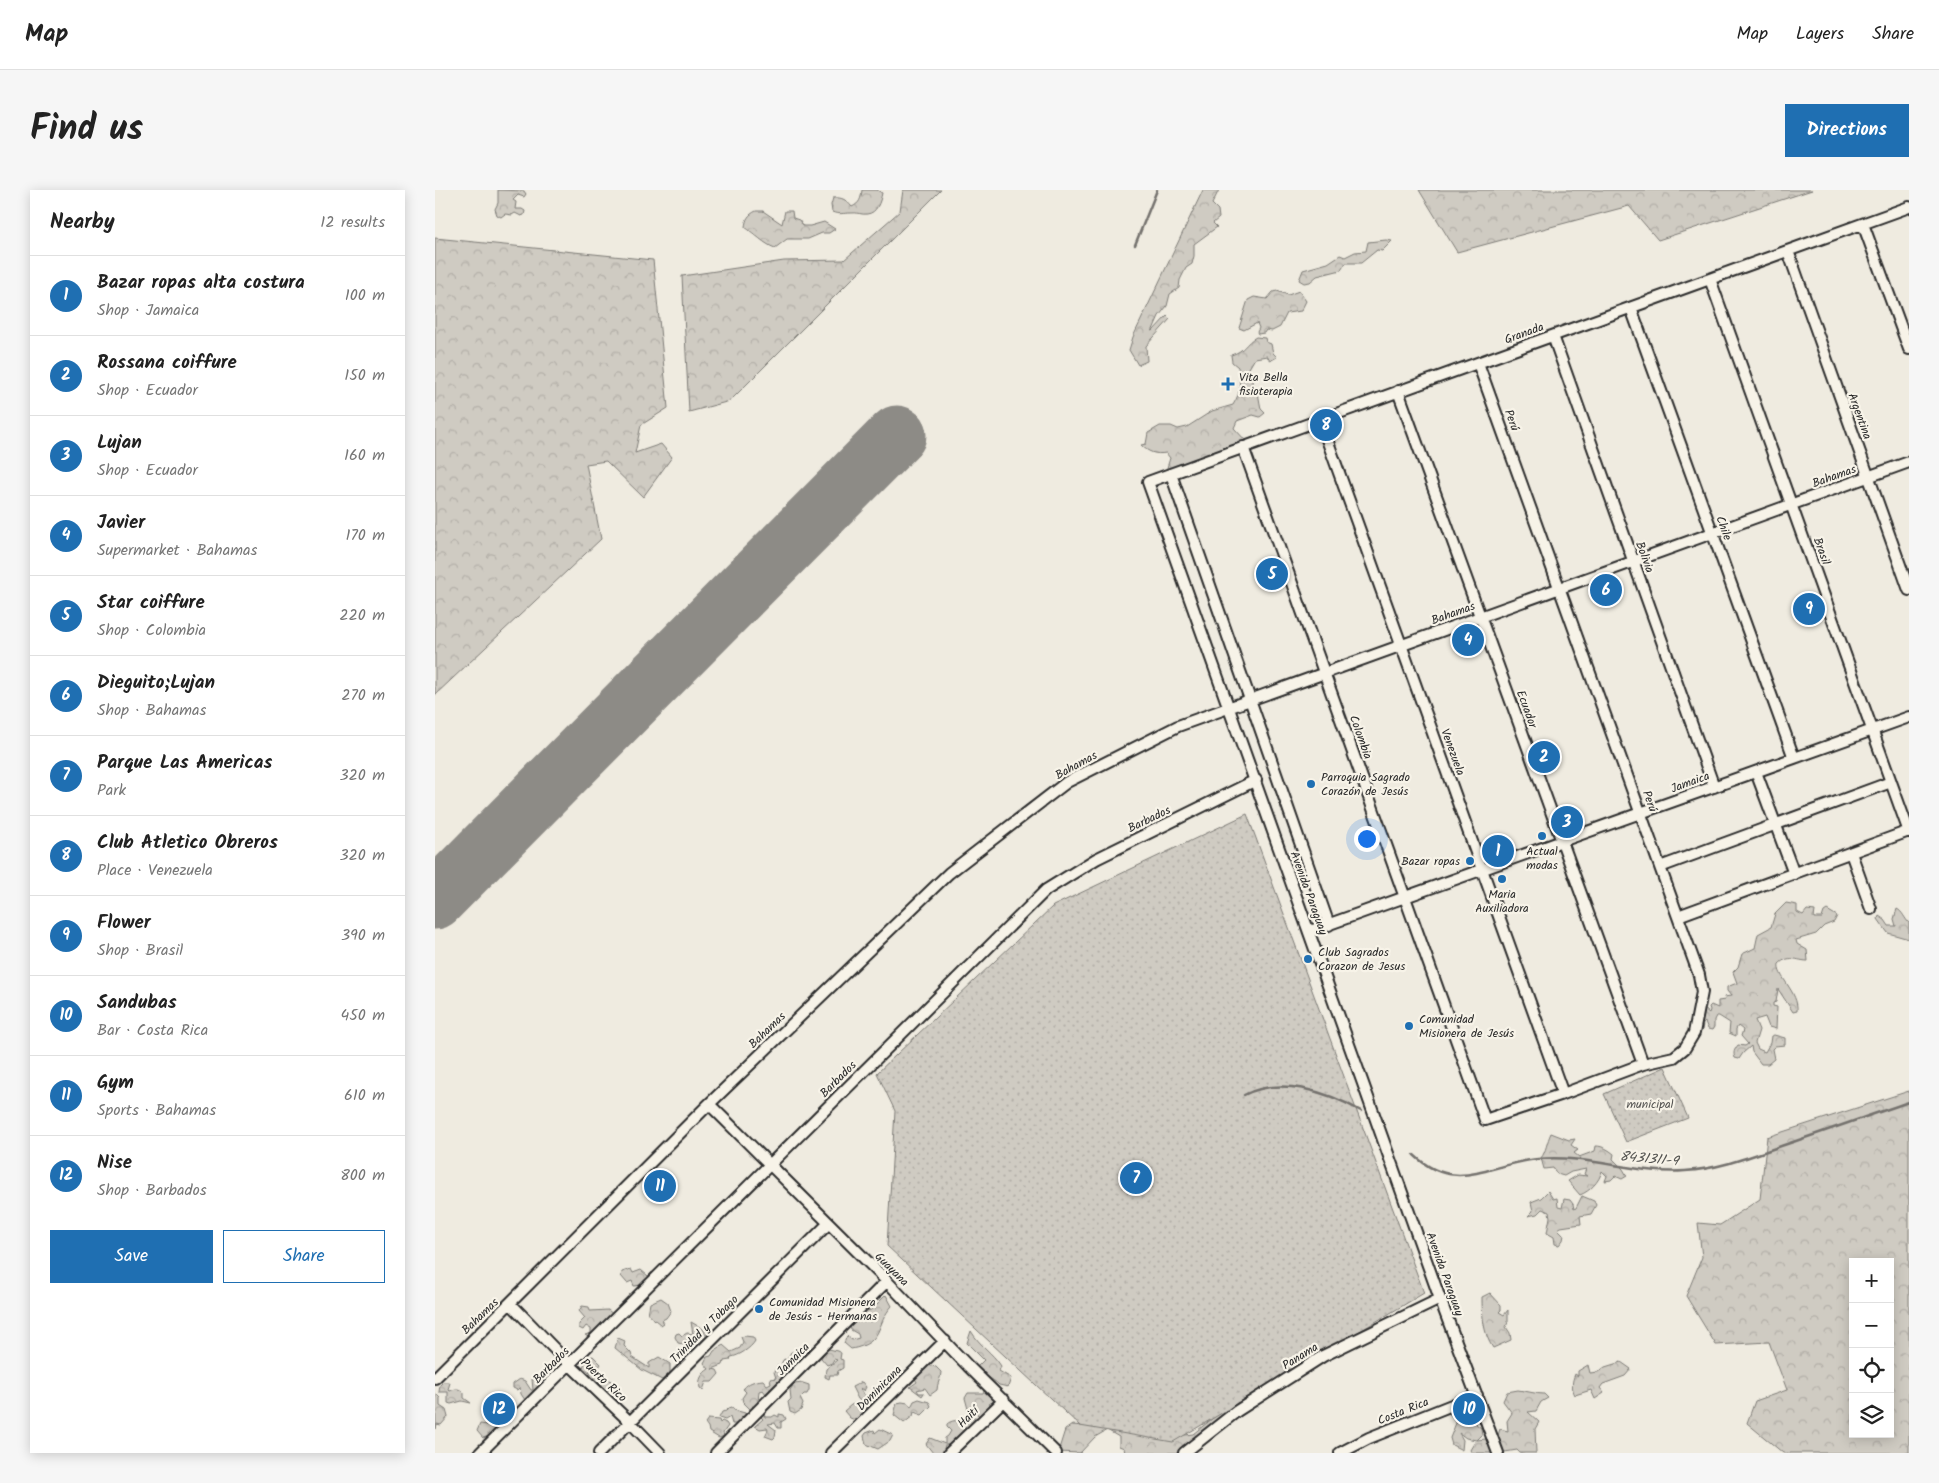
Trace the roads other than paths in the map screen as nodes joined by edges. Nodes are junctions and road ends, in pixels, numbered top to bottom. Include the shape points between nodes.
1 (1909, 207) edge
2 (1863, 224) junction
3 (1788, 251) junction
4 (1710, 279) junction
5 (1631, 308) junction
6 (1553, 336) junction
7 (1909, 349) edge
8 (1478, 363) junction
9 (1399, 391) junction
10 (1321, 420) junction
11 (1243, 448) junction
12 (1909, 462) edge
13 (1171, 474) junction
14 (1869, 477) junction
15 (1149, 482) joint
16 (1791, 504) junction
17 (1713, 533) junction
18 (1634, 562) junction
19 (1560, 588) junction
20 (1909, 590) edge
21 (1480, 617) junction
22 (1401, 645) junction
23 (1324, 673) junction
24 (1250, 700) junction
25 (1229, 707) junction
26 (1909, 717) edge
27 (1873, 730) junction
28 (1795, 758) junction
29 (1756, 772) junction
30 (1256, 780) junction
31 (1891, 782) junction
32 (1714, 787) junction
33 (1641, 813) junction
34 (1776, 824) junction
35 (1909, 832) edge
36 (1562, 841) junction
37 (1851, 853) junction
38 (1660, 867) junction
39 (1482, 870) junction
40 (1794, 874) junction
41 (1405, 897) junction
42 (1871, 909) dead end
43 (1678, 916) junction
44 (1329, 924) junction
45 (1310, 931) junction
46 (1643, 1064) junction
47 (1563, 1094) junction
48 (709, 1104) junction
49 (1485, 1120) joint
50 (770, 1166) junction
51 (828, 1224) junction
52 (887, 1281) junction
53 (1440, 1299) junction
54 (510, 1303) junction
55 (945, 1342) junction
56 (569, 1364) junction
57 (435, 1378) edge
58 (1477, 1395) junction
59 (1004, 1400) junction
60 (630, 1422) junction
61 (480, 1453) edge
62 (599, 1453) edge
63 (660, 1453) edge
64 (716, 1453) edge
65 (831, 1453) edge
66 (949, 1453) edge
67 (1056, 1453) edge
68 (1184, 1453) edge
69 (1340, 1453) edge
70 (1498, 1453) edge

1 - 2 street, Granada
2 - 3 street, Granada
2 - 7 street
3 - 4 street, Granada
3 - 14 street, Argentina
4 - 5 street, Granada
4 - 16 street, Brasil
5 - 6 street, Granada
5 - 17 street, Chile
6 - 8 street, Granada
6 - 18 street, Bolivia
8 - 9 street, Granada
8 - 19 street, Perú
9 - 10 street, Granada
9 - 21 street, Ecuador
10 - 11 street, Granada
10 - 22 street, Venezuela
11 - 13 street, Granada
11 - 23 street, Colombia
12 - 14 street, Bahamas
13 - 15 street, Granada
13 - 24 street
14 - 16 street, Bahamas
14 - 20 street, Argentina
15 - 25 street, Avenida Paraguay
16 - 17 street, Bahamas
16 - 27 street, Brasil
17 - 18 street, Bahamas
17 - 28 street, Chile
18 - 19 street, Bahamas
18 - 32 street, Bolivia
19 - 21 street, Bahamas
19 - 33 street, Perú
21 - 22 street, Bahamas
21 - 36 street, Ecuador
22 - 23 street, Bahamas
22 - 39 street, Venezuela
23 - 24 street, Bahamas
23 - 41 street, Colombia
24 - 25 street, Bahamas
24 - 44 street
25 - 30 street, Avenida Paraguay
25 - 48 street, Bahamas via 1178,726 1067,782 949,873
26 - 27 street, Jamaica
27 - 28 street, Jamaica
27 - 31 street, Brasil
28 - 29 street, Jamaica
29 - 32 street, Jamaica
29 - 34 street
30 - 45 street, Avenida Paraguay
30 - 50 street, Barbados via 1096,859 1046,890
31 - 34 street
31 - 35 street, Brasil
32 - 33 street, Jamaica
33 - 36 street, Jamaica
33 - 38 street, Perú
34 - 38 street
34 - 40 street
35 - 37 street
36 - 39 street, Jamaica
36 - 46 street, Ecuador
37 - 40 street
37 - 42 street
38 - 43 street, Perú
39 - 41 street, Jamaica
39 - 47 street, Venezuela
40 - 43 street
41 - 44 street, Jamaica
41 - 49 street, Colombia
43 - 46 street, Perú via 1699,976 1700,1006 1685,1048 1673,1056
44 - 45 street, Jamaica
45 - 53 street, Avenida Paraguay
46 - 47 street, Perú
47 - 49 street, Perú
48 - 50 street, Guayana
48 - 54 street, Bahamas
50 - 51 street, Guayana
50 - 56 street, Barbados
51 - 52 street, Guayana
51 - 60 street, Trinidad y Tobago
52 - 55 street, Guayana
52 - 64 street, Jamaica
53 - 58 street, Avenida Paraguay
53 - 68 street, Panama via 1323,1356 1237,1411
54 - 56 street, Puerto Rico
54 - 57 street, Bahamas
55 - 59 street, Guayana
55 - 65 street, Dominicana
56 - 60 street, Puerto Rico
56 - 61 street, Barbados
58 - 69 street, Costa Rica via 1369,1438
58 - 70 street, Avenida Paraguay
59 - 66 street, Haití
59 - 67 street, Guayana
60 - 62 street, Trinidad y Tobago
60 - 63 street, Puerto Rico

